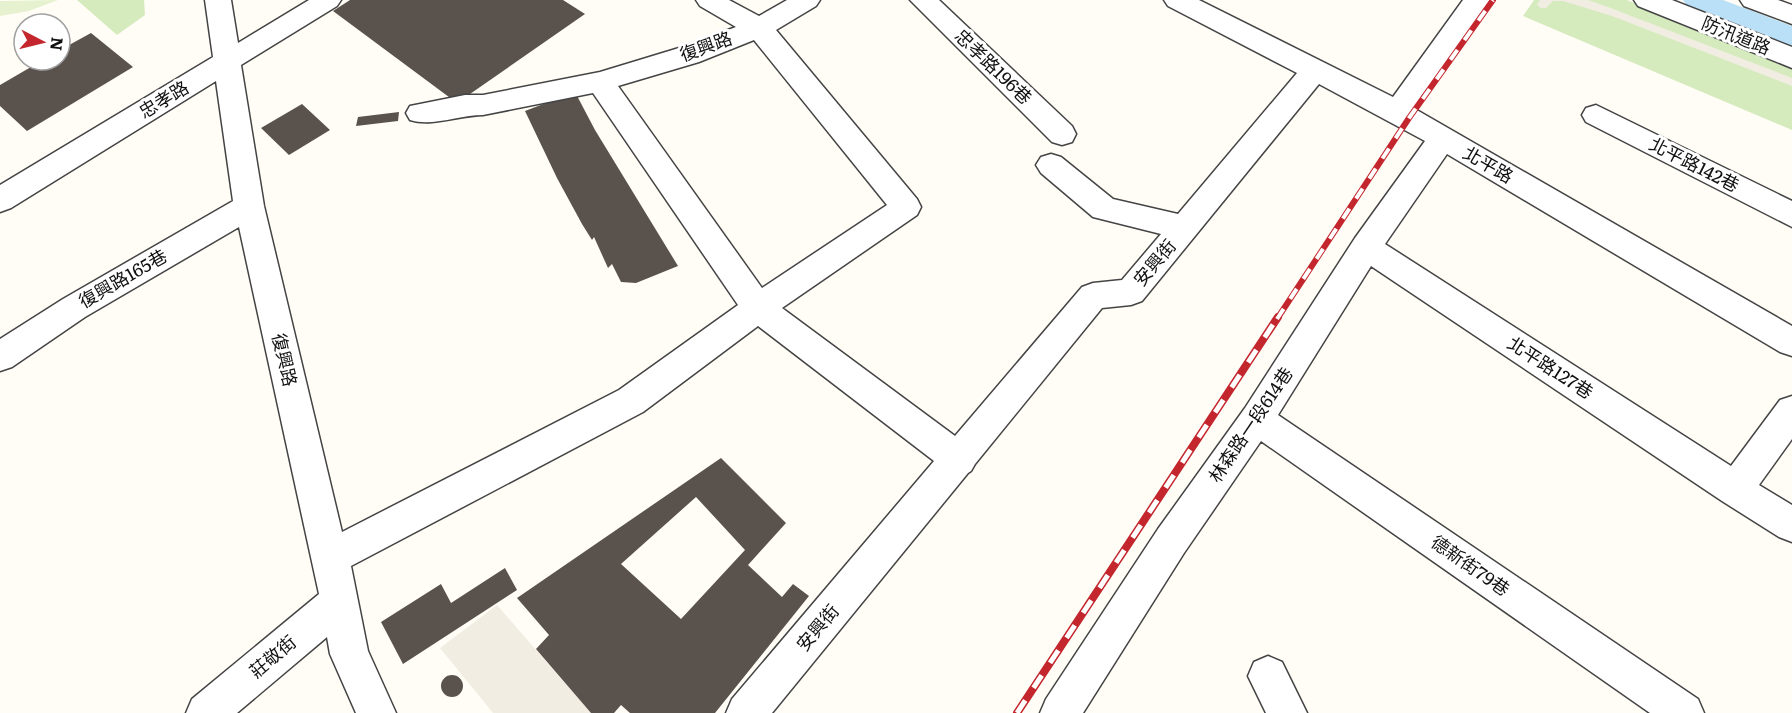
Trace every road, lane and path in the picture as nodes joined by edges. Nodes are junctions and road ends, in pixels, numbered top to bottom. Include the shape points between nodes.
1 (218, 0) edge
2 (328, 0) edge
3 (709, 0) edge
4 (807, 0) edge
5 (923, 0) edge
6 (1477, 0) edge
7 (1647, 0) edge
8 (1753, 0) edge
9 (1183, 1) edge
10 (1792, 15) edge
11 (759, 28) junction
12 (1792, 58) edge
13 (226, 62) junction
14 (1316, 69) junction
15 (600, 82) junction
16 (1398, 112) junction
17 (420, 113) dead end
18 (1596, 115) dead end
19 (1062, 134) dead end
20 (1443, 138) junction
21 (1051, 165) dead end
22 (0, 200) edge
23 (249, 206) junction
24 (1792, 215) edge
25 (1185, 228) junction
26 (1365, 247) junction
27 (758, 308) junction
28 (1792, 342) edge
29 (0, 357) edge
30 (1792, 411) edge
31 (1257, 419) junction
32 (959, 460) junction
33 (1735, 489) junction
34 (1792, 525) edge
35 (329, 558) junction
36 (340, 601) junction
37 (1268, 676) dead end
38 (206, 713) edge
39 (376, 713) edge
40 (747, 713) edge
41 (1060, 713) edge
42 (1287, 713) edge
43 (1684, 713) edge

1 - 13 street, 復興路
2 - 13 street, 忠孝路
3 - 11 street
4 - 11 street, 復興路
5 - 19 street, 忠孝路196巷
6 - 16 street
7 - 12 street, 防汛道路
8 - 10 street
9 - 14 street, 北平路
11 - 15 street, 復興路 via 689,55
11 - 27 street via 906,207
13 - 22 street, 忠孝路
13 - 23 street, 復興路
14 - 16 street, 北平路
14 - 25 street, 安興街
15 - 17 street, 復興路
15 - 27 street
16 - 20 street, 北平路
18 - 24 street, 北平路142巷
20 - 26 street, 林森路一段614巷
20 - 28 street, 北平路
21 - 25 street via 1104,208
23 - 29 street, 復興路165巷 via 74,308
23 - 35 street, 復興路
25 - 32 street, 安興街 via 1131,292 1093,296
26 - 31 street, 林森路一段614巷
26 - 33 street, 北平路127巷
27 - 32 street
27 - 35 street via 631,401
30 - 33 street
31 - 41 street, 林森路一段614巷 via 1171,541
31 - 43 street, 德新街79巷
32 - 40 street, 安興街
33 - 34 street, 北平路127巷
35 - 36 street, 復興路
36 - 38 street, 莊敬街
36 - 39 street, 復興路 via 349,654
37 - 42 street

